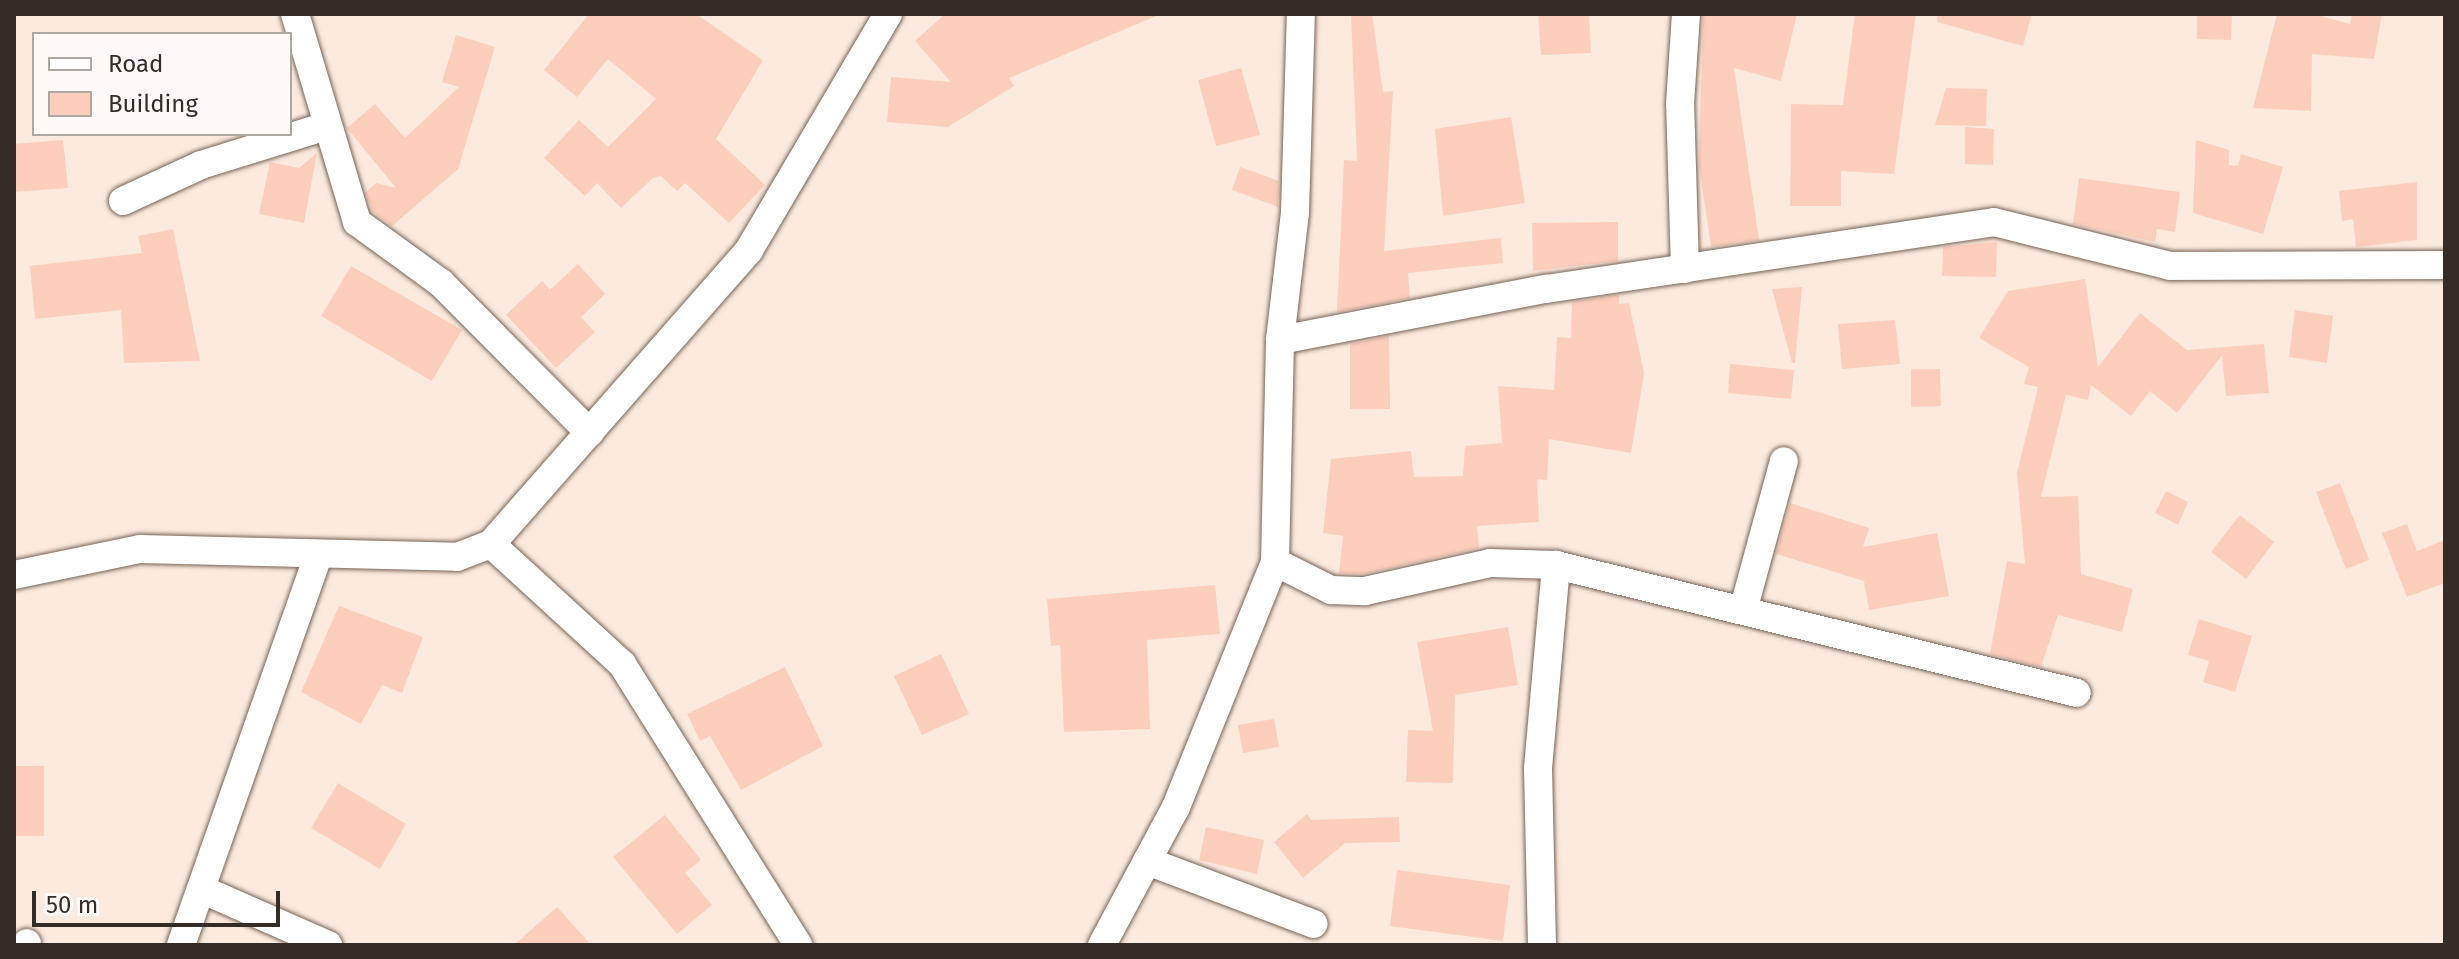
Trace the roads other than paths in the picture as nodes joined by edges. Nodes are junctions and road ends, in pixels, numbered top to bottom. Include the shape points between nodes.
1 (295, 14) edge
2 (888, 14) edge
3 (1301, 14) edge
4 (1686, 14) edge
5 (326, 126) junction
6 (123, 201) dead end
7 (2445, 265) edge
8 (1685, 269) junction
9 (1280, 340) junction
10 (590, 433) junction
11 (1784, 461) dead end
12 (491, 544) junction
13 (317, 558) junction
14 (1275, 562) junction
15 (1556, 565) junction
16 (14, 575) edge
17 (1744, 607) junction
18 (2077, 693) dead end
19 (1147, 861) junction
20 (201, 889) junction
21 (1314, 924) dead end
22 (181, 945) edge
23 (328, 945) edge
24 (798, 945) edge
25 (1102, 945) edge
26 (1542, 945) edge

1 - 5 street
2 - 10 street via 749,250
3 - 9 street via 1295,212
4 - 8 street via 1680,104
5 - 6 street via 201,165
5 - 10 street via 357,222 441,283
7 - 8 street via 2170,266 1994,222
8 - 9 street
9 - 14 street
10 - 12 street
11 - 17 street
12 - 13 street via 457,557
12 - 24 street via 622,664
13 - 16 street via 227,547 140,549
13 - 20 street
14 - 15 street via 1331,590 1365,591 1490,563
14 - 19 street via 1176,807
15 - 17 street
15 - 26 street via 1538,768
17 - 18 street
19 - 21 street
19 - 25 street
20 - 22 street
20 - 23 street

